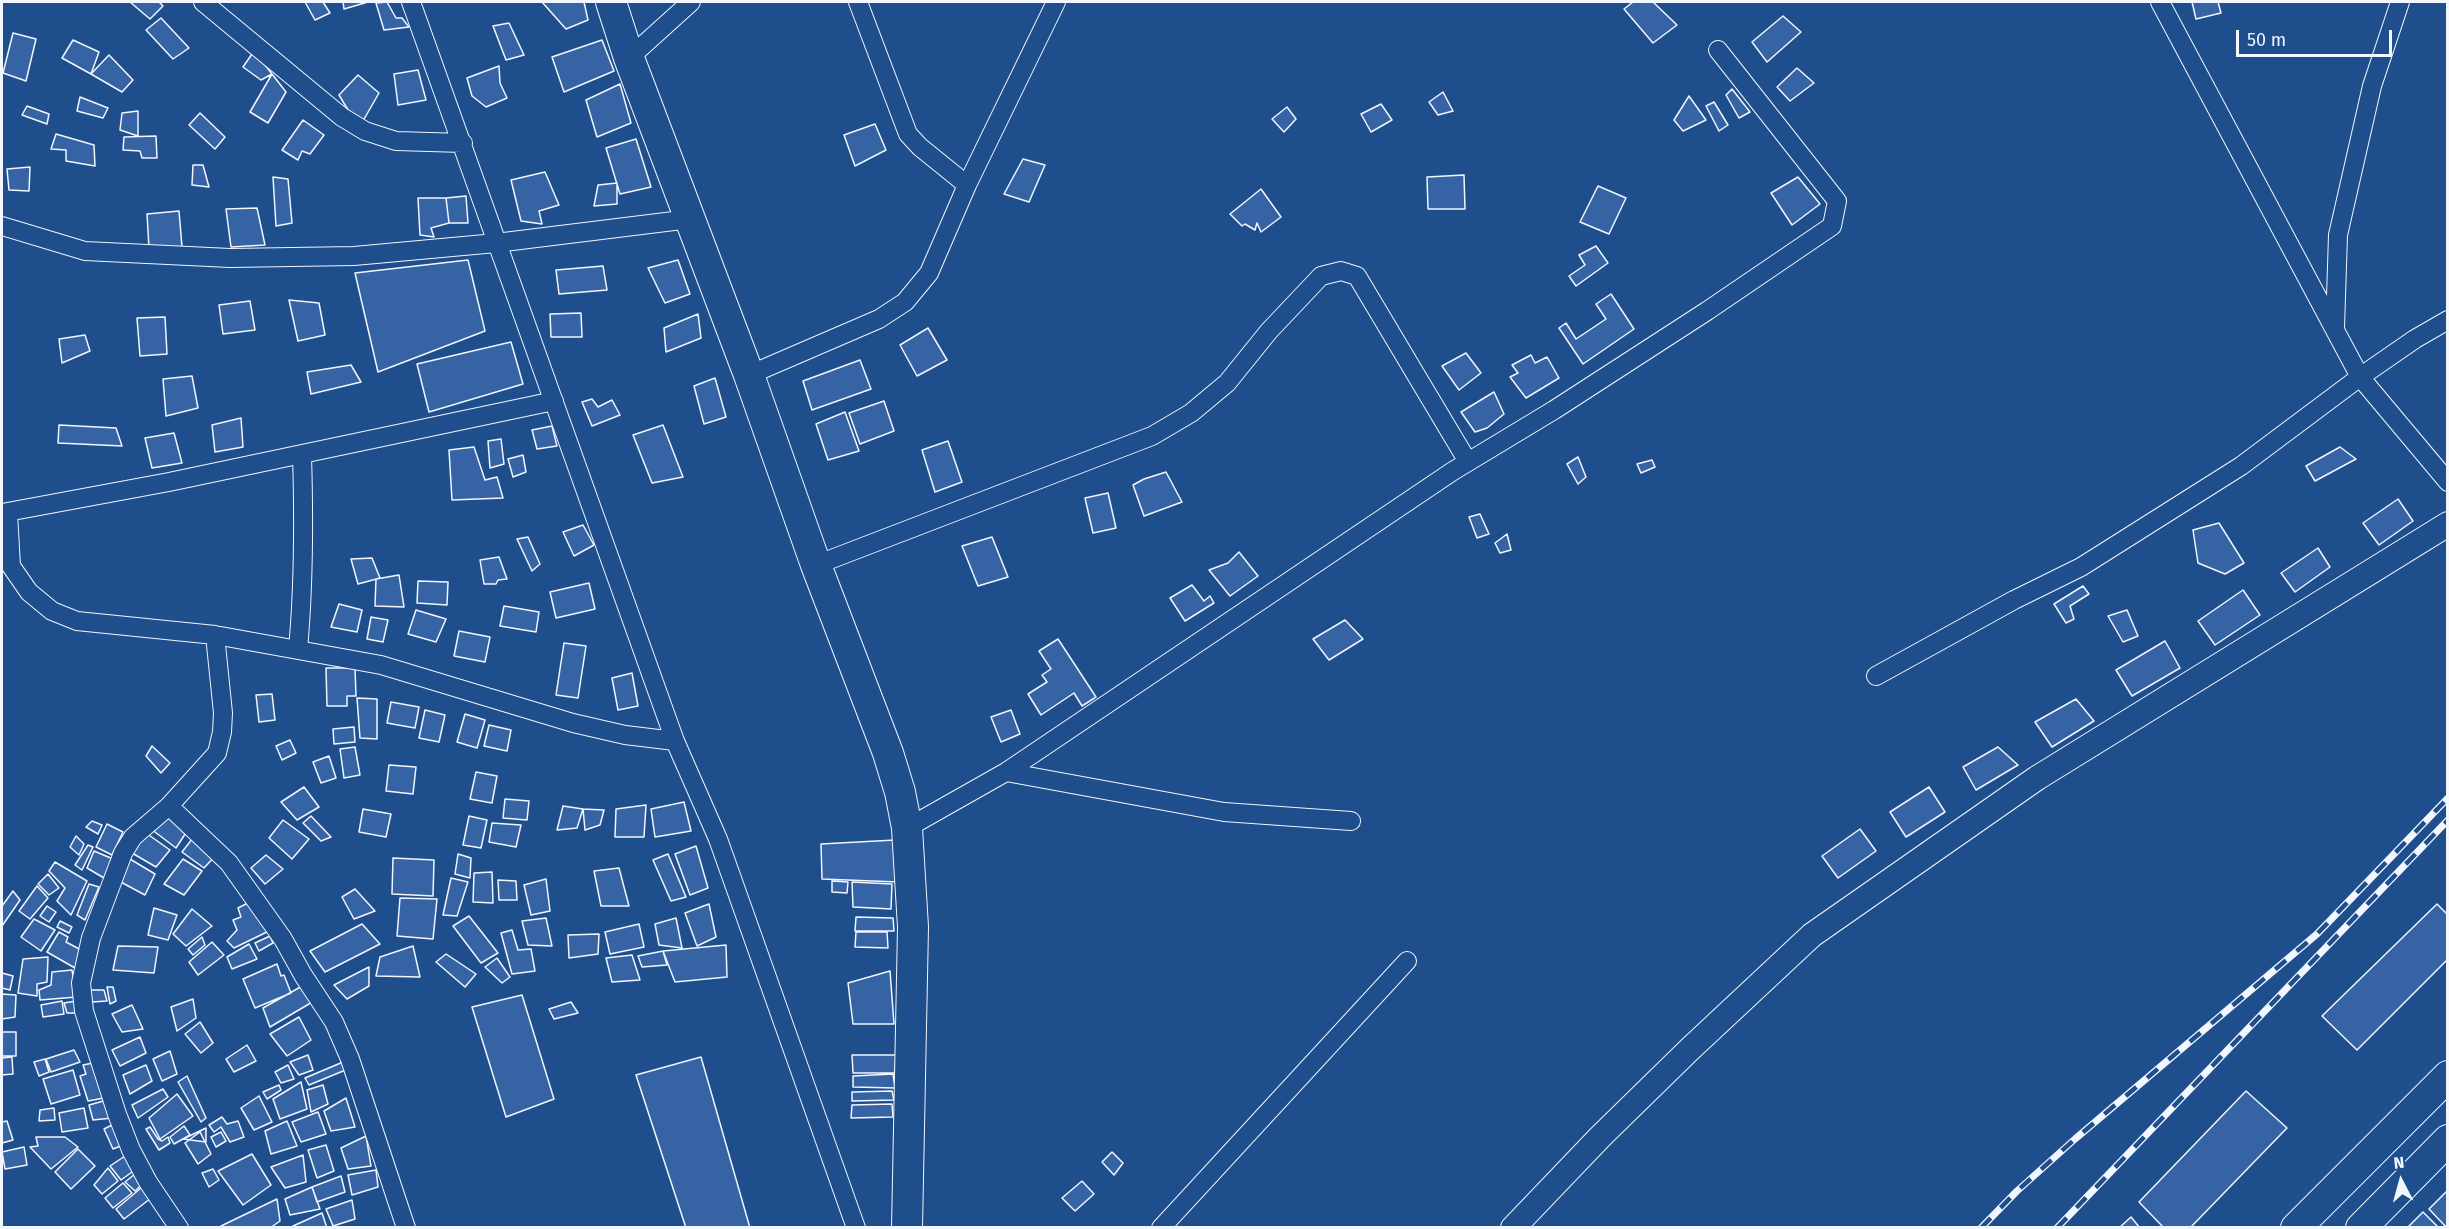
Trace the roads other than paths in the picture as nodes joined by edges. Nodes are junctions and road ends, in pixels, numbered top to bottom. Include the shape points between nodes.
1 (203, 2) edge
2 (411, 2) edge
3 (611, 2) edge
4 (691, 2) edge
5 (858, 2) edge
6 (1056, 2) edge
7 (2160, 2) edge
8 (2400, 2) edge
9 (1718, 50) dead end
10 (629, 58) junction
11 (463, 143) junction
12 (966, 185) junction
13 (690, 219) junction
14 (2, 229) edge
15 (496, 243) junction
16 (2448, 320) edge
17 (2335, 330) junction
18 (749, 375) junction
19 (2360, 377) junction
20 (554, 401) junction
21 (302, 454) junction
22 (1468, 462) junction
23 (2448, 482) edge
24 (5, 513) edge
25 (2448, 524) edge
26 (816, 565) junction
27 (6, 570) edge
28 (215, 635) junction
29 (298, 649) junction
30 (1876, 676) dead end
31 (675, 741) junction
32 (1006, 772) junction
33 (169, 806) junction
34 (1351, 820) dead end
35 (907, 828) junction
36 (1407, 961) dead end
37 (2448, 1076) edge
38 (2398, 1125) junction
39 (2440, 1148) edge
40 (179, 1227) edge
41 (406, 1227) edge
42 (856, 1227) edge
43 (908, 1227) edge
44 (1161, 1227) edge
45 (1513, 1227) edge
46 (2296, 1227) edge
47 (2361, 1227) edge

1 - 11 street via 342,117 365,131 396,141
2 - 11 street
3 - 10 main road
4 - 10 street
5 - 12 street via 908,134
6 - 12 street
7 - 17 street
8 - 17 street via 2372,86 2338,235
9 - 22 street via 1837,201 1832,226 1707,311
10 - 13 main road
11 - 15 street
12 - 18 street via 929,273 905,302 879,319
13 - 15 street
13 - 18 main road
14 - 15 street via 85,251 230,258 354,256
15 - 20 street
16 - 19 street
17 - 19 street
18 - 26 main road
19 - 23 street
19 - 30 street via 2241,466 2081,567
20 - 21 street
20 - 31 street
21 - 24 street
21 - 29 street via 304,534
22 - 26 street via 1357,276 1341,271 1321,276 1227,382 1191,413 1152,436
22 - 32 street
24 - 27 street
25 - 45 street via 2037,777 1812,935 1681,1057
26 - 35 main road via 888,753
27 - 28 street via 52,611 78,621
28 - 29 street
28 - 33 street via 223,713 217,753
29 - 31 street via 381,665 584,725
31 - 42 street via 718,839
32 - 34 street via 1224,812
32 - 35 street
33 - 40 street via 133,837 123,853 91,938 81,983 84,1011 128,1141 148,1182
33 - 41 street via 229,863 283,939 333,1022 350,1059
35 - 43 main road via 913,927
36 - 44 street
37 - 38 main road
38 - 39 main road
38 - 46 main road
39 - 47 main road

